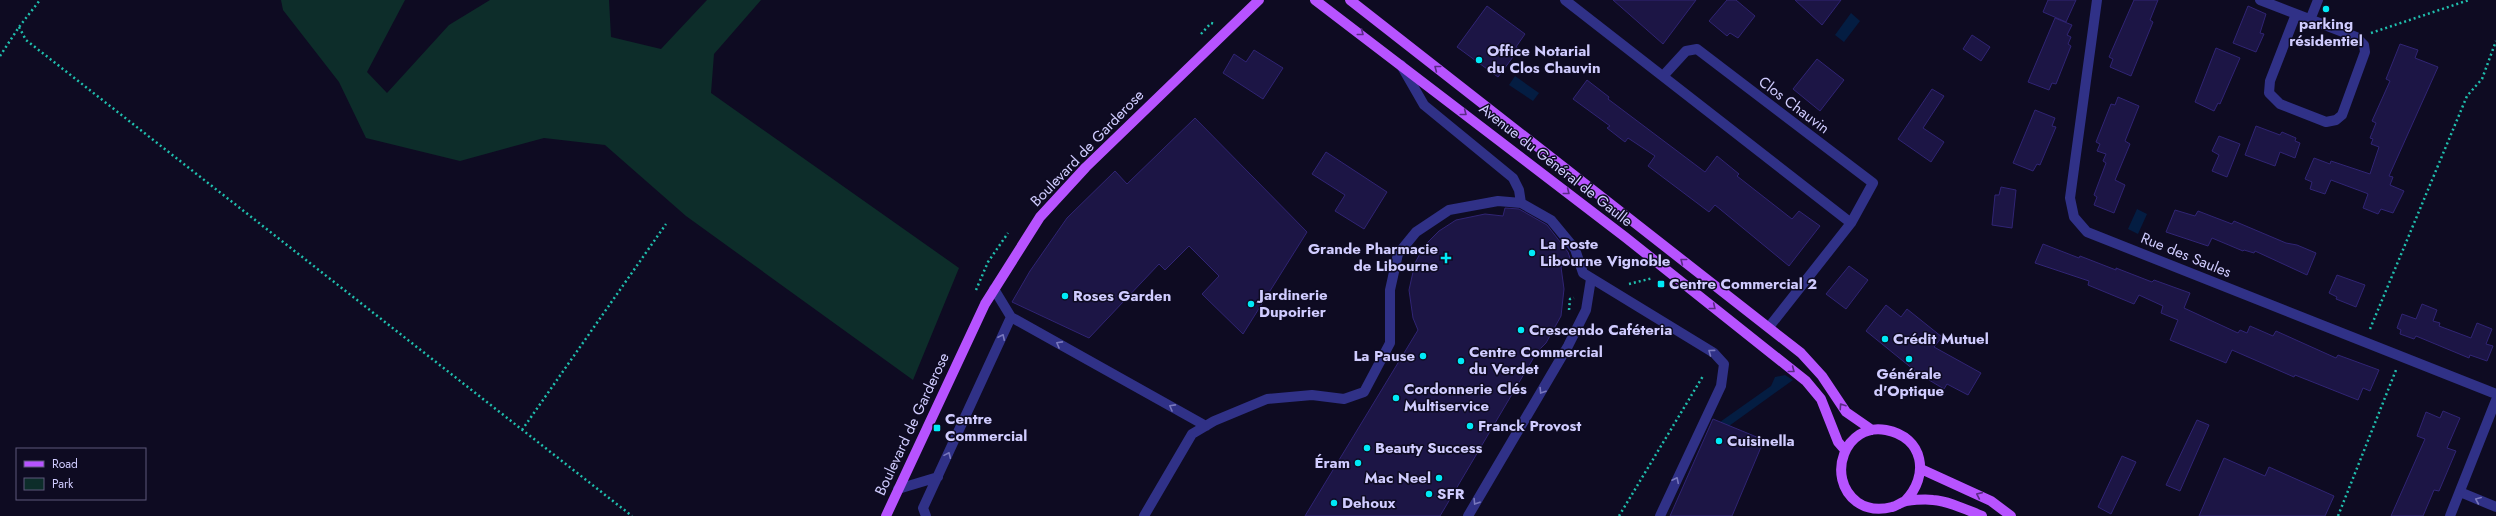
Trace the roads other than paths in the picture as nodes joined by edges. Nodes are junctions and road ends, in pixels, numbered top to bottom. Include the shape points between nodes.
1 (1259, 0) edge
2 (1315, 0) edge
3 (1350, 0) edge
4 (1566, 0) edge
5 (2097, 0) edge
6 (2260, 0) edge
7 (2318, 0) edge
8 (2296, 14) junction
9 (2310, 20) junction
10 (1400, 64) junction
11 (1664, 75) junction
12 (1521, 203) junction
13 (1851, 223) junction
14 (1592, 279) junction
15 (994, 289) junction
16 (1011, 317) junction
17 (1769, 327) junction
18 (2496, 394) edge
19 (2496, 400) edge
20 (1206, 426) junction
21 (1872, 430) junction
22 (1845, 450) junction
23 (1921, 469) junction
24 (938, 477) junction
25 (898, 489) junction
26 (2460, 492) junction
27 (1904, 501) junction
28 (2496, 507) edge
29 (886, 516) edge
30 (926, 516) edge
31 (1144, 516) edge
32 (1468, 516) edge
33 (1660, 516) edge
34 (1982, 516) edge
35 (2012, 516) edge
36 (2450, 516) edge

1 - 15 main road, Boulevard de Garderose via 1058,196 1040,217
2 -> 10 main road, Avenue du Général de Gaulle
17 -> 3 main road, Avenue du Général de Gaulle
4 - 11 street
5 - 18 street, Rue des Saules via 2070,198 2074,217 2087,232
6 - 8 street
7 - 9 street
8 - 9 street
8 - 9 street via 2270,81 2269,93 2280,104 2326,122 2336,120 2342,115 2365,52 2364,45 2356,37
10 - 12 street via 1424,104 1513,178 1519,190
10 -> 22 main road, Avenue du Général de Gaulle via 1806,381 1821,399 1838,442
11 - 13 street
11 - 13 street, Clos Chauvin via 1686,51 1697,50 1873,183
12 - 14 street via 1551,220 1575,249 1583,273
12 - 20 street via 1498,200 1449,210 1416,232 1398,254 1390,290 1390,343 1364,392 1344,399 1312,395 1268,399
13 - 17 street, Clos Chauvin
14 -> 32 street via 1586,310 1568,346
33 -> 14 street via 1721,386 1724,364 1714,353
15 - 16 street
15 - 25 main road, Boulevard de Garderose
20 -> 16 street
24 -> 16 street
21 -> 17 main road, Avenue du Général de Gaulle via 1846,412 1822,376 1801,353
19 - 26 street
20 - 31 street via 1192,434
21 - 22 main road via 1861,434
21 - 23 main road, Avenue du Général de Gaulle via 1890,431 1906,438 1916,452
22 - 27 main road via 1841,461 1843,484 1858,502 1881,509 1893,507
23 - 27 main road via 1919,481
35 -> 23 main road via 1991,500
24 - 25 street
24 - 30 street via 923,508
25 - 29 main road, Boulevard de Garderose
28 -> 26 street
26 - 36 street
27 - 34 main road via 1933,500

